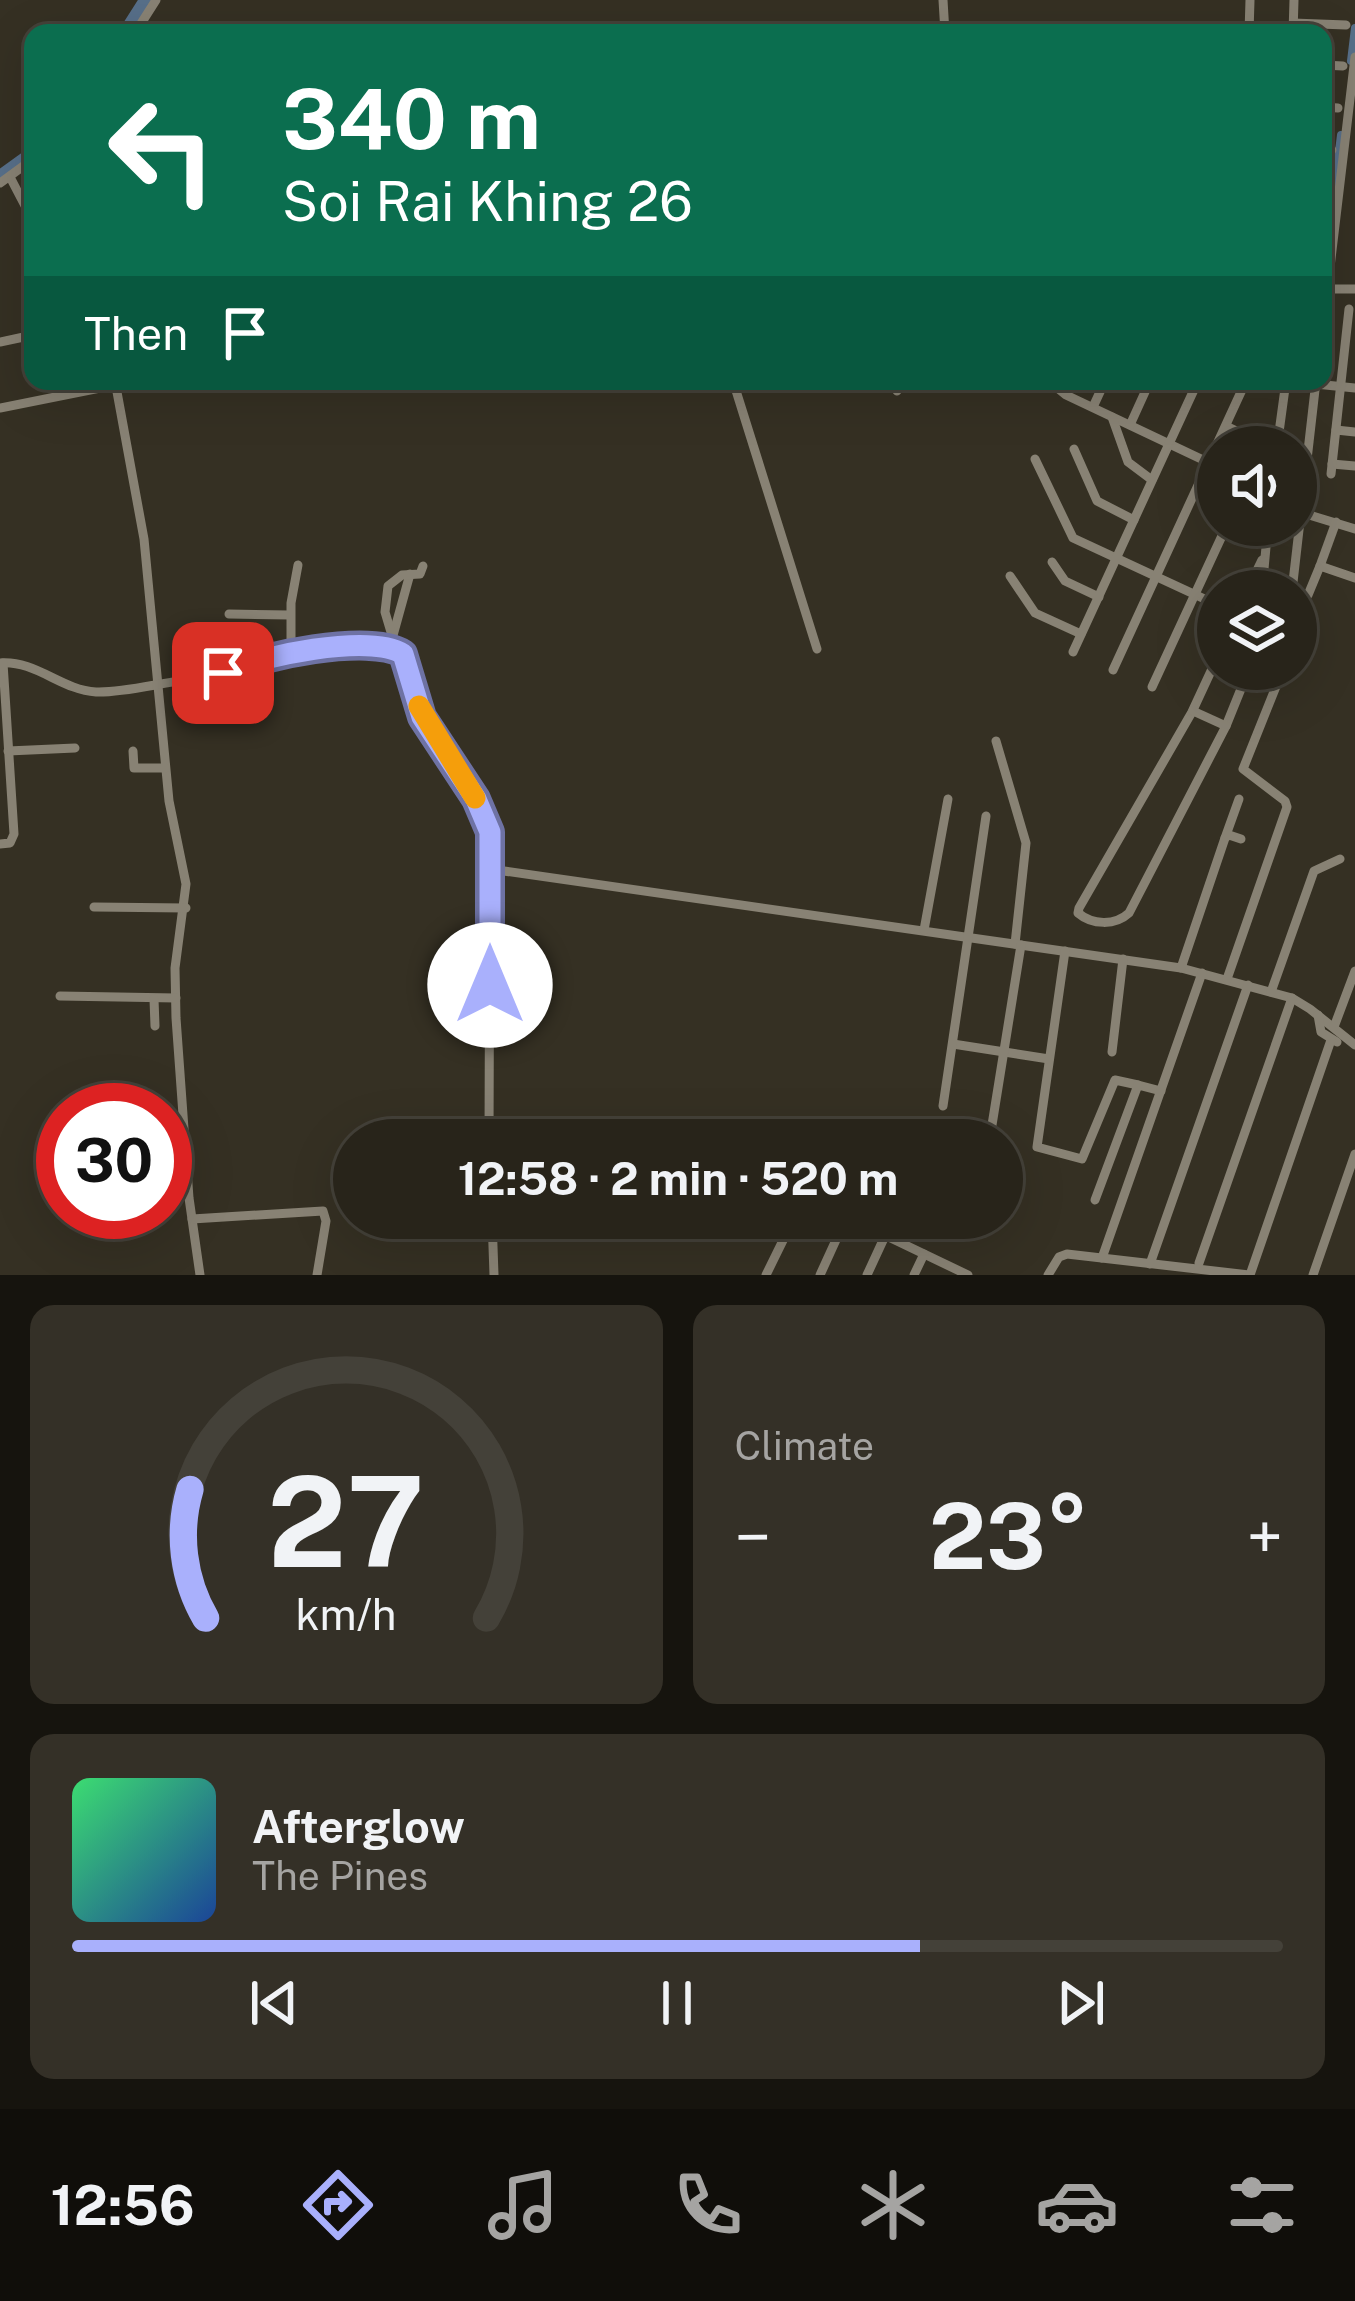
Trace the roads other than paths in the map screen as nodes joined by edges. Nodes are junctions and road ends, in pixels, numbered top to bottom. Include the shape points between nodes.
1 (1346, 25) dead end
2 (1332, 26) edge
3 (1355, 58) edge
4 (1332, 65) edge
5 (1342, 66) dead end
6 (1332, 107) edge
7 (1338, 107) dead end
8 (5, 180) edge
9 (1333, 182) edge
10 (1338, 204) junction
11 (1355, 206) edge
12 (24, 208) edge
13 (1332, 243) edge
14 (1349, 309) dead end
15 (1332, 386) edge
16 (1340, 387) junction
17 (1355, 388) edge
18 (83, 390) edge
19 (116, 390) edge
20 (736, 390) edge
21 (1065, 390) edge
22 (1101, 390) edge
23 (1146, 390) edge
24 (1194, 390) edge
25 (1242, 390) edge
26 (1285, 390) edge
27 (1313, 390) edge
28 (1093, 407) junction
29 (0, 408) edge
30 (1112, 417) junction
31 (1130, 425) junction
32 (1226, 426) edge
33 (1280, 426) edge
34 (1309, 426) edge
35 (1336, 430) junction
36 (1355, 432) edge
37 (1169, 444) junction
38 (1074, 449) dead end
39 (1197, 457) edge
40 (1035, 459) dead end
41 (1355, 466) edge
42 (1152, 480) junction
43 (1197, 498) edge
44 (1317, 516) edge
45 (1134, 520) junction
46 (1336, 522) junction
47 (1355, 529) edge
48 (1217, 546) edge
49 (1267, 546) edge
50 (1266, 556) junction
51 (1116, 559) junction
52 (1052, 562) dead end
53 (298, 565) dead end
54 (424, 566) dead end
55 (1320, 566) junction
56 (1258, 570) edge
57 (1264, 570) edge
58 (1317, 574) edge
59 (1010, 576) dead end
60 (1156, 578) junction
61 (1355, 578) edge
62 (1099, 596) junction
63 (1194, 596) junction
64 (1197, 597) edge
65 (229, 614) dead end
66 (290, 615) junction
67 (220, 628) dead end
68 (1081, 634) junction
69 (394, 644) junction
70 (172, 648) dead end
71 (156, 650) junction
72 (817, 650) dead end
73 (1072, 652) dead end
74 (291, 656) junction
75 (2, 663) edge
76 (1113, 670) dead end
77 (223, 673) junction
78 (155, 683) junction
79 (1152, 687) dead end
80 (1203, 690) edge
81 (1241, 690) edge
82 (1275, 690) edge
83 (1193, 711) junction
84 (1226, 726) junction
85 (996, 742) dead end
86 (75, 748) dead end
87 (133, 752) dead end
88 (6, 759) edge
89 (160, 768) junction
90 (948, 799) dead end
91 (1239, 799) dead end
92 (986, 816) dead end
93 (1225, 838) junction
94 (1241, 838) dead end
95 (0, 844) edge
96 (1340, 859) dead end
97 (490, 869) junction
98 (94, 907) dead end
99 (179, 909) junction
100 (924, 930) junction
101 (970, 937) junction
102 (1018, 944) junction
103 (1065, 951) junction
104 (1123, 959) junction
105 (1181, 968) junction
106 (1355, 970) edge
107 (1202, 973) junction
108 (1227, 979) junction
109 (1248, 985) junction
110 (1271, 992) junction
111 (60, 996) dead end
112 (1292, 998) junction
113 (165, 999) junction
114 (1318, 1015) junction
115 (155, 1026) dead end
116 (1334, 1028) junction
117 (1331, 1040) junction
118 (1352, 1043) edge
119 (953, 1044) junction
120 (1004, 1052) junction
121 (1112, 1052) dead end
122 (1049, 1059) junction
123 (175, 1083) edge
124 (1138, 1085) junction
125 (1161, 1091) junction
126 (943, 1106) dead end
127 (1128, 1113) junction
128 (489, 1119) edge
129 (993, 1119) edge
130 (1150, 1120) junction
131 (1117, 1144) junction
132 (1139, 1152) junction
133 (1355, 1154) edge
134 (1100, 1186) junction
135 (1124, 1196) junction
136 (1095, 1200) dead end
137 (192, 1219) joint
138 (493, 1239) edge
139 (784, 1239) edge
140 (837, 1239) edge
141 (883, 1239) edge
142 (893, 1239) edge
143 (923, 1254) junction
144 (1102, 1258) junction
145 (1199, 1263) dead end
146 (1150, 1264) junction
147 (963, 1274) edge
148 (200, 1275) edge
149 (317, 1275) edge
150 (494, 1275) edge
151 (766, 1275) edge
152 (820, 1275) edge
153 (867, 1275) edge
154 (914, 1275) edge
155 (1048, 1275) edge
156 (1250, 1275) edge
157 (1313, 1275) edge

1 - 2 street
3 - 9 street
4 - 5 street
6 - 7 street
8 - 12 street
9 - 10 street
10 - 11 street
10 - 13 street
14 - 16 street
15 - 16 street
16 - 17 street
16 - 35 street
18 - 29 street
19 - 71 street
20 - 72 street
21 - 28 street
22 - 28 street
23 - 31 street
24 - 37 street
25 - 32 street
26 - 33 street
27 - 34 street
28 - 30 street
30 - 31 street
30 - 42 street via 1128,462
31 - 37 street
35 - 36 street
35 - 41 street via 1332,469
37 - 39 street
37 - 42 street
38 - 45 street via 1097,501
40 - 51 street via 1068,533
42 - 45 street
43 - 60 street
44 - 46 street
45 - 51 street
46 - 47 street
46 - 55 street
48 - 63 street
49 - 50 street
50 - 56 street
50 - 57 street
51 - 60 street
51 - 62 street
52 - 62 street via 1065,581
53 - 66 street
54 - 69 street via 388,586
55 - 58 street
55 - 61 street
59 - 68 street via 1035,613
60 - 63 street
60 - 76 street
62 - 68 street
63 - 64 street
63 - 79 street
65 - 66 street
66 - 74 street
67 - 77 street
68 - 73 street
69 - 74 street
69 - 97 street via 422,717 485,817
70 - 71 street
71 - 78 street
74 - 77 street
75 - 78 street via 97,692
75 - 88 street
77 - 78 street
78 - 89 street
80 - 83 street
81 - 84 street
82 - 108 street via 1243,770 1287,807
83 - 84 street
83 - 84 street via 1078,908 1087,920 1129,913
85 - 102 street via 1026,843
86 - 88 street
87 - 89 street via 134,768
88 - 95 street via 14,833
89 - 99 street via 186,884
90 - 100 street
91 - 93 street
92 - 101 street
93 - 94 street
93 - 105 street
96 - 110 street via 1314,871
97 - 100 street
97 - 128 street
98 - 99 street
99 - 113 street
100 - 101 street
101 - 102 street
101 - 119 street
102 - 103 street
102 - 120 street
103 - 104 street
103 - 122 street
104 - 105 street
104 - 121 street
105 - 107 street
106 - 116 street
107 - 108 street
107 - 125 street
108 - 109 street
109 - 110 street
109 - 146 street
110 - 112 street
111 - 113 street
112 - 114 street
112 - 145 street
113 - 115 street
113 - 123 street
114 - 116 street
114 - 117 street
116 - 118 street
117 - 118 street
117 - 156 street
119 - 120 street
119 - 126 street
120 - 122 street
120 - 129 street
122 - 124 street via 1035,1141 1043,1151 1082,1159 1115,1080
124 - 125 street
124 - 127 street
125 - 130 street
127 - 130 street
127 - 131 street
130 - 132 street
131 - 132 street
131 - 134 street
132 - 135 street
133 - 157 street
134 - 135 street
134 - 136 street
135 - 144 street
137 - 148 street
137 - 149 street via 322,1210
138 - 150 street
139 - 151 street
140 - 152 street
141 - 153 street
142 - 143 street
143 - 147 street
143 - 154 street
144 - 146 street
144 - 155 street via 1067,1254
146 - 156 street

